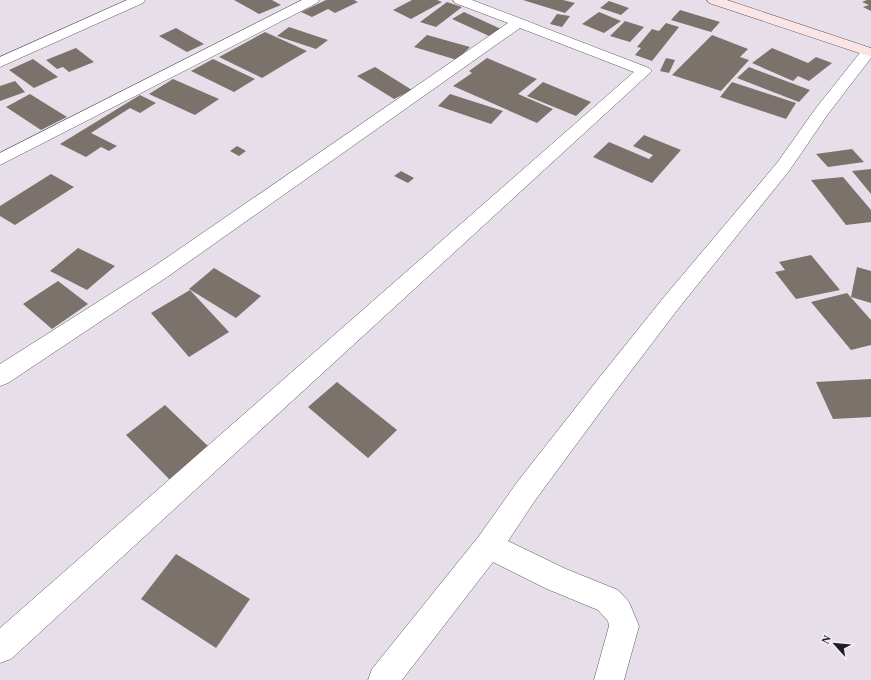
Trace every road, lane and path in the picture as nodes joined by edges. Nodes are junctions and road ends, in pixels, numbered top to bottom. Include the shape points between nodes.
1 (312, 0) edge
2 (460, 0) edge
3 (714, 0) edge
4 (133, 1) edge
5 (481, 3) edge
6 (519, 22) junction
7 (869, 52) edge
8 (0, 63) edge
9 (0, 160) edge
10 (0, 376) edge
11 (489, 546) junction
12 (0, 648) edge
13 (383, 680) edge
14 (610, 680) edge

1 - 9 street
2 - 5 street
3 - 7 main road
4 - 8 street
5 - 6 street
6 - 10 street via 163,270
6 - 12 street via 644,71
7 - 11 street via 822,110 783,167 607,385 527,490
11 - 13 street
11 - 14 street via 608,600 619,612 624,626

